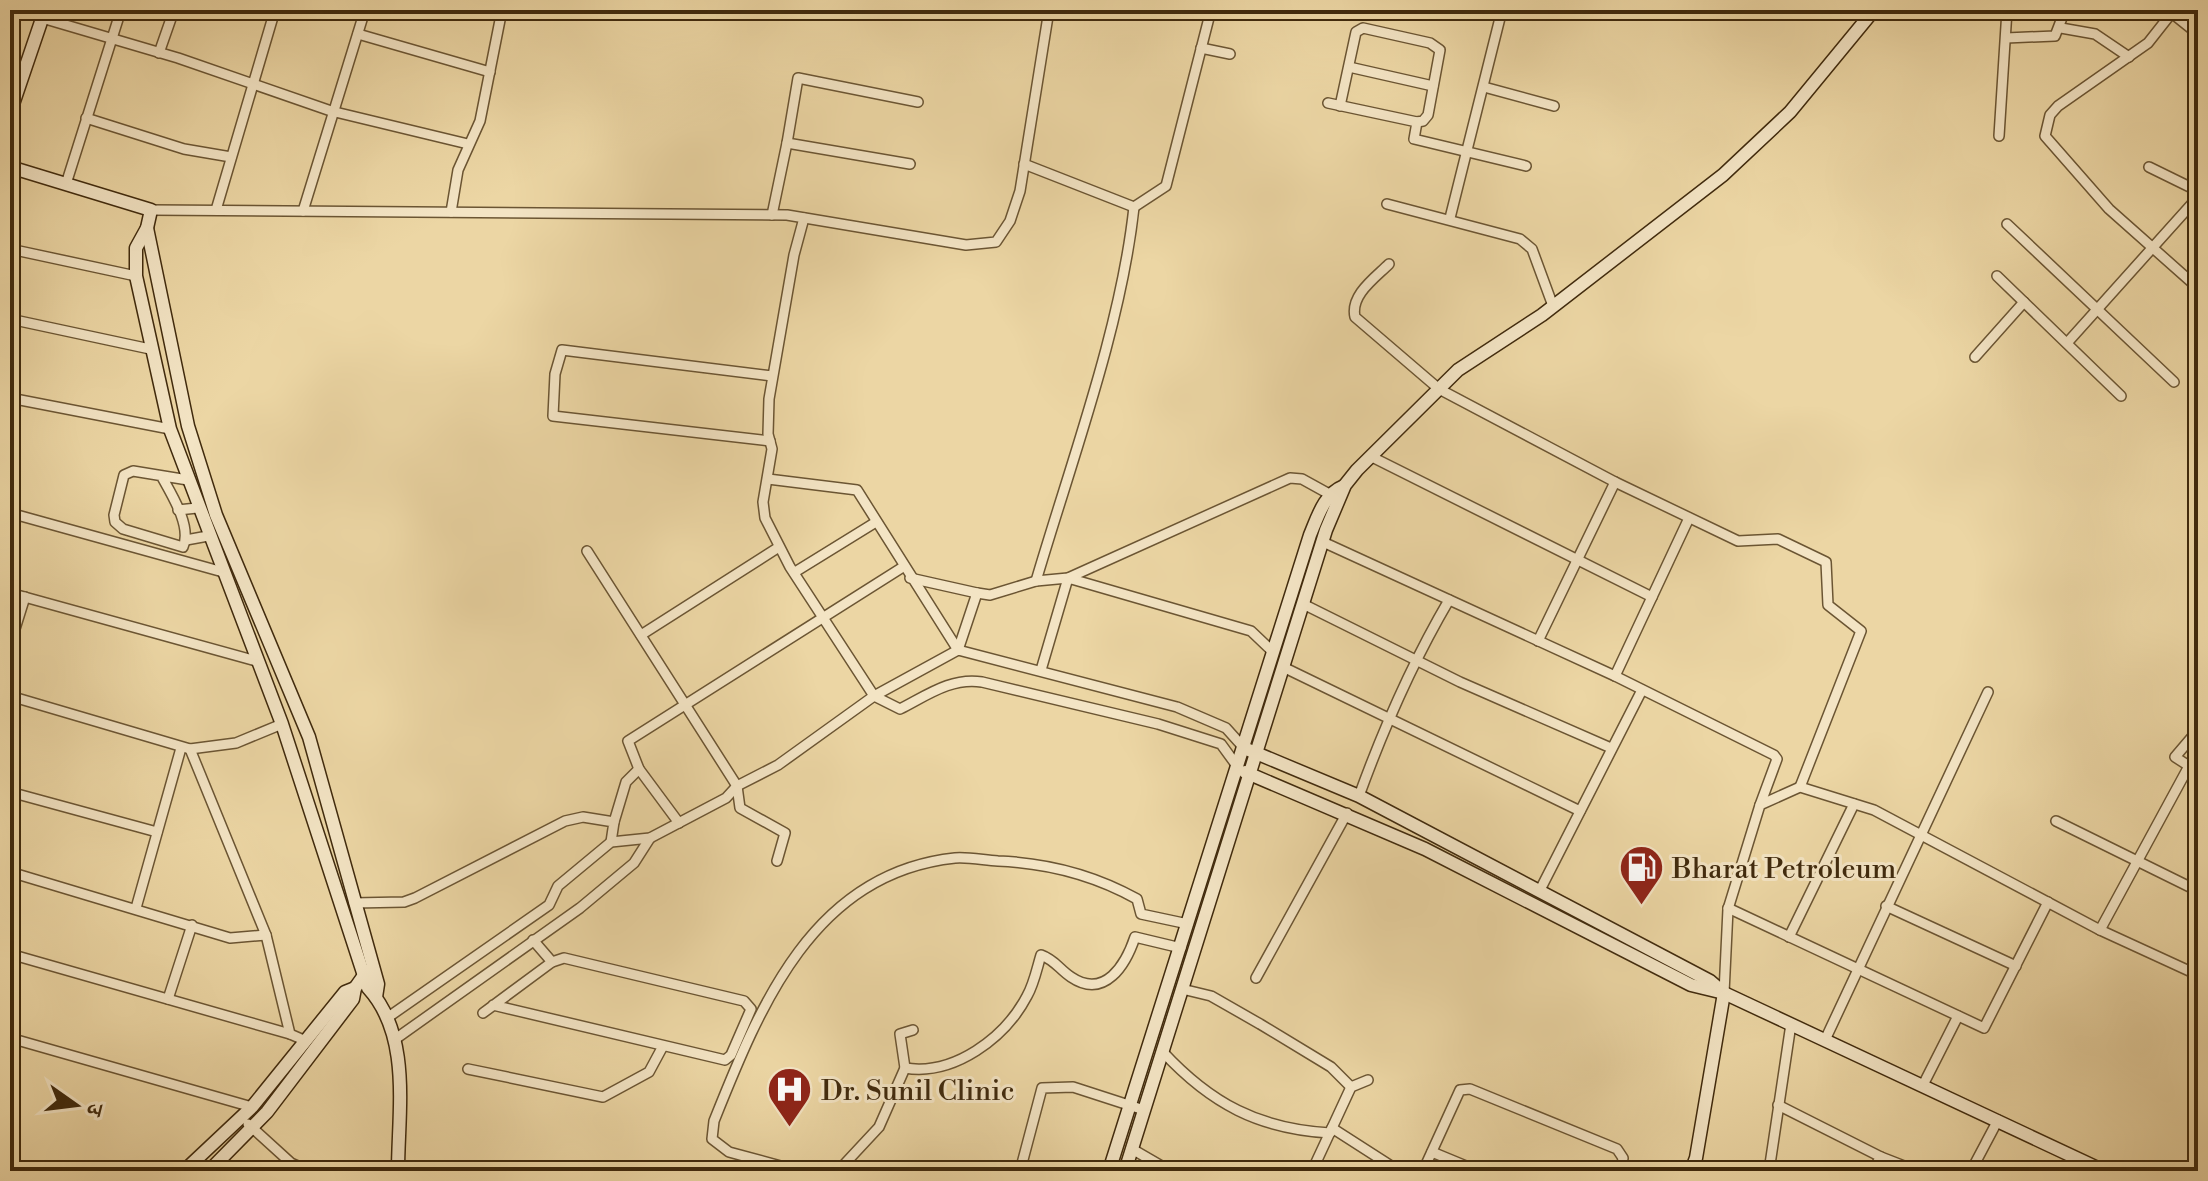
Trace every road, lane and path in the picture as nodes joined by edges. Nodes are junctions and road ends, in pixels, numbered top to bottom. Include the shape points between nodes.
1 (121, 10) edge
2 (174, 10) edge
3 (275, 10) edge
4 (365, 10) edge
5 (502, 10) edge
6 (1049, 10) edge
7 (1211, 10) edge
8 (1502, 10) edge
9 (1874, 10) edge
10 (2007, 10) edge
11 (2065, 10) edge
12 (2171, 11) edge
13 (44, 14) edge
14 (2061, 28) junction
15 (358, 34) junction
16 (2198, 34) edge
17 (2006, 38) junction
18 (109, 39) junction
19 (1201, 48) junction
20 (159, 53) junction
21 (1230, 54) dead end
22 (2129, 57) junction
23 (1349, 67) junction
24 (490, 72) junction
25 (16, 77) edge
26 (253, 85) junction
27 (1433, 86) junction
28 (1484, 87) junction
29 (918, 102) dead end
30 (1328, 103) dead end
31 (1340, 106) junction
32 (1554, 106) dead end
33 (331, 111) junction
34 (10, 113) edge
35 (86, 118) junction
36 (1417, 122) junction
37 (1999, 136) dead end
38 (787, 143) junction
39 (468, 144) junction
40 (1468, 151) junction
41 (231, 157) junction
42 (910, 164) dead end
43 (1024, 164) junction
44 (1526, 166) dead end
45 (10, 167) edge
46 (2149, 167) dead end
47 (66, 184) junction
48 (2198, 194) edge
49 (1387, 204) dead end
50 (1134, 207) junction
51 (151, 210) junction
52 (216, 210) junction
53 (303, 211) junction
54 (451, 212) junction
55 (772, 215) junction
56 (804, 218) junction
57 (1450, 218) junction
58 (2007, 224) dead end
59 (147, 228) junction
60 (2151, 247) junction
61 (10, 249) edge
62 (1389, 264) dead end
63 (136, 276) junction
64 (1997, 276) dead end
65 (2198, 288) edge
66 (2024, 302) junction
67 (1553, 306) junction
68 (2096, 310) junction
69 (10, 319) edge
70 (2067, 343) junction
71 (150, 349) junction
72 (1975, 357) dead end
73 (772, 376) junction
74 (2174, 382) dead end
75 (1439, 389) junction
76 (2121, 396) dead end
77 (10, 398) edge
78 (170, 429) junction
79 (770, 441) junction
80 (1372, 457) junction
81 (162, 477) junction
82 (768, 479) junction
83 (188, 480) junction
84 (1615, 482) junction
85 (1334, 498) junction
86 (197, 508) junction
87 (178, 510) junction
88 (13, 514) edge
89 (1689, 518) junction
90 (876, 522) junction
91 (10, 531) edge
92 (208, 536) junction
93 (186, 540) junction
94 (1323, 542) junction
95 (779, 547) junction
96 (587, 551) dead end
97 (1578, 559) junction
98 (903, 567) junction
99 (223, 572) junction
100 (795, 572) junction
101 (910, 578) junction
102 (1068, 578) junction
103 (1036, 581) junction
104 (10, 593) edge
105 (977, 593) junction
106 (25, 597) junction
107 (1652, 597) junction
108 (1449, 600) junction
109 (1303, 604) junction
110 (824, 614) junction
111 (641, 635) junction
112 (1538, 641) junction
113 (10, 645) edge
114 (958, 650) junction
115 (1273, 652) junction
116 (1414, 659) junction
117 (256, 661) junction
118 (1283, 667) junction
119 (1041, 670) junction
120 (1615, 676) junction
121 (1642, 690) junction
122 (1988, 692) dead end
123 (10, 696) edge
124 (874, 696) junction
125 (686, 705) junction
126 (1387, 717) junction
127 (282, 724) junction
128 (2198, 730) edge
129 (1244, 748) junction
130 (1611, 748) junction
131 (186, 749) junction
132 (1256, 756) junction
133 (1237, 766) junction
134 (639, 769) junction
135 (2194, 769) edge
136 (1249, 775) junction
137 (737, 786) junction
138 (1800, 787) junction
139 (10, 792) edge
140 (1359, 796) junction
141 (1854, 804) junction
142 (1760, 805) junction
143 (1580, 811) junction
144 (1347, 813) junction
145 (2056, 821) dead end
146 (614, 822) junction
147 (679, 823) junction
148 (157, 832) junction
149 (1920, 834) junction
150 (650, 838) junction
151 (611, 842) junction
152 (2138, 860) junction
153 (777, 861) dead end
154 (10, 872) edge
155 (1540, 890) junction
156 (2198, 891) edge
157 (2048, 902) junction
158 (354, 903) junction
159 (1534, 903) junction
160 (549, 905) junction
161 (1886, 906) junction
162 (136, 908) junction
163 (1728, 908) junction
164 (560, 921) junction
165 (1188, 924) junction
166 (192, 925) junction
167 (2100, 930) junction
168 (266, 935) junction
169 (1789, 937) junction
170 (533, 940) junction
171 (1181, 948) junction
172 (10, 954) edge
173 (552, 962) junction
174 (2016, 966) junction
175 (368, 970) junction
176 (1857, 970) junction
177 (2198, 975) edge
178 (1256, 978) dead end
179 (355, 988) junction
180 (1182, 989) junction
181 (1724, 993) junction
182 (168, 999) junction
183 (493, 1005) junction
184 (483, 1013) dead end
185 (1958, 1016) junction
186 (387, 1018) junction
187 (1791, 1024) junction
188 (913, 1030) dead end
189 (290, 1034) junction
190 (10, 1038) edge
191 (394, 1040) junction
192 (1825, 1040) junction
193 (306, 1041) junction
194 (663, 1046) junction
195 (1162, 1051) junction
196 (905, 1068) junction
197 (468, 1069) dead end
198 (1368, 1080) dead end
199 (1923, 1085) junction
200 (1351, 1087) junction
201 (1778, 1105) junction
202 (252, 1107) junction
203 (1138, 1108) junction
204 (1998, 1120) junction
205 (247, 1123) junction
206 (1331, 1131) junction
207 (1132, 1149) junction
208 (1432, 1152) junction
209 (1881, 1157) junction
210 (304, 1170) edge
211 (184, 1171) edge
212 (209, 1171) edge
213 (398, 1171) edge
214 (799, 1171) edge
215 (838, 1171) edge
216 (1020, 1171) edge
217 (1109, 1171) edge
218 (1125, 1171) edge
219 (1170, 1171) edge
220 (1312, 1171) edge
221 (1399, 1171) edge
222 (1423, 1171) edge
223 (1478, 1171) edge
224 (1621, 1171) edge
225 (1691, 1171) edge
226 (1769, 1171) edge
227 (1872, 1171) edge
228 (1917, 1171) edge
229 (1971, 1171) edge
230 (2104, 1171) edge

1 - 18 street
2 - 20 street
3 - 26 street
4 - 15 street
5 - 24 street
6 - 43 street
7 - 19 street
8 - 28 street
9 - 67 street via 1790,112 1746,154
10 - 17 street
11 - 14 street
12 - 16 street
12 - 22 street via 2148,43
13 - 18 street
13 - 25 street
14 - 17 street via 2052,36
14 - 22 street via 2095,34
15 - 24 street
15 - 33 street
17 - 37 street
18 - 20 street
18 - 35 street
19 - 21 street
19 - 50 street via 1166,186
20 - 26 street
22 - 60 street via 2058,106 2045,136 2109,209
23 - 27 street
23 - 27 street via 1356,32 1363,28 1437,47
23 - 31 street
24 - 39 street via 480,121
25 - 34 street
26 - 33 street
26 - 41 street
27 - 36 street via 1426,119
28 - 32 street
28 - 40 street
29 - 38 street via 798,78
30 - 31 street
31 - 36 street
33 - 39 street
33 - 53 street
35 - 41 street via 184,149
35 - 47 street
36 - 40 street via 1414,139
38 - 42 street
38 - 55 street
39 - 54 street
40 - 44 street
40 - 57 street
41 - 52 street
43 - 50 street
43 - 56 street via 1013,211 996,242 966,245
45 - 47 street
46 - 48 street
47 - 51 street
48 - 60 street
49 - 57 street
50 - 103 street via 1117,304
51 - 52 street
51 - 59 street
52 - 53 street
53 - 54 street
54 - 55 street
55 - 56 street
56 - 73 street
57 - 67 street via 1520,239 1532,249
58 - 68 street
59 - 63 street via 136,248
59 - 158 street via 188,426 216,515 309,737
60 - 65 street
60 - 68 street
61 - 63 street
62 - 75 street via 1358,297 1355,317
63 - 71 street
64 - 66 street
66 - 70 street
66 - 72 street
67 - 75 street via 1458,370
68 - 70 street
68 - 74 street
69 - 71 street
70 - 76 street
71 - 78 street
73 - 79 street
73 - 79 street via 562,350 553,416
75 - 80 street
75 - 84 street
77 - 78 street
78 - 83 street
79 - 82 street
80 - 85 street
80 - 97 street
81 - 83 street
81 - 87 street
81 - 93 street via 133,471 124,475 115,522 175,546 183,547
82 - 90 street via 857,490
82 - 95 street via 765,518
83 - 86 street
84 - 89 street
84 - 97 street
85 - 94 street
85 - 102 street via 1302,479 1278,481
85 - 115 street via 1321,507
86 - 87 street
86 - 92 street
87 - 93 street
88 - 91 street
88 - 99 street
89 - 107 street
89 - 138 street via 1738,541 1778,539 1826,562 1828,605 1861,631
90 - 98 street
90 - 100 street
92 - 93 street
92 - 99 street
94 - 108 street
94 - 109 street
95 - 100 street
95 - 111 street
96 - 111 street
97 - 107 street
97 - 112 street
98 - 101 street
98 - 110 street
99 - 117 street
100 - 110 street
101 - 105 street
101 - 114 street
102 - 103 street
102 - 115 street via 1251,631
102 - 119 street
103 - 105 street via 990,595
104 - 106 street
105 - 114 street
106 - 113 street
106 - 117 street
107 - 120 street
108 - 112 street
108 - 116 street
109 - 116 street
109 - 118 street
110 - 124 street
110 - 125 street
111 - 125 street
112 - 120 street
114 - 119 street
114 - 124 street
115 - 129 street
116 - 126 street
116 - 130 street
117 - 127 street
118 - 126 street
118 - 132 street
119 - 129 street via 1177,707 1226,728
120 - 121 street
121 - 130 street
121 - 142 street via 1774,755
122 - 149 street
123 - 131 street
124 - 133 street via 900,709 945,686 982,682 1221,744
124 - 137 street via 778,765
125 - 134 street via 628,741
125 - 137 street
126 - 140 street
126 - 143 street
127 - 131 street via 236,743
127 - 175 street
128 - 135 street via 2175,757
129 - 132 street
129 - 133 street
130 - 143 street
131 - 148 street
131 - 168 street
132 - 136 street
132 - 140 street
133 - 136 street
133 - 165 street
134 - 146 street via 626,782
134 - 147 street
135 - 152 street via 2167,800
136 - 144 street
136 - 180 street
137 - 147 street via 726,798
137 - 153 street via 742,811 785,833
138 - 141 street
138 - 142 street
139 - 148 street
140 - 155 street
141 - 149 street
141 - 169 street
142 - 163 street
143 - 155 street
144 - 159 street
144 - 178 street
145 - 152 street
146 - 151 street
146 - 158 street via 583,817 565,821 415,898
147 - 150 street
148 - 162 street
149 - 157 street
149 - 161 street
150 - 151 street
150 - 164 street via 634,863
151 - 160 street via 558,886
152 - 156 street
152 - 167 street
154 - 162 street
155 - 159 street
155 - 181 street
157 - 167 street
157 - 174 street
158 - 175 street
159 - 181 street via 1691,985
160 - 164 street
160 - 186 street
161 - 174 street
161 - 176 street
162 - 166 street
163 - 169 street
163 - 181 street
164 - 170 street
165 - 171 street
165 - 214 street via 1141,914 1137,899 1117,887 1021,861 956,858 903,871 865,889 809,937 786,967 762,1005 714,1121 712,1139 729,1152
166 - 168 street via 230,938
166 - 182 street
167 - 177 street
168 - 189 street
169 - 176 street
170 - 173 street
170 - 191 street
171 - 196 street via 1135,937 1127,962 1114,977 1092,984 1072,978 1056,960 1041,955 1029,994 1011,1020 981,1047 957,1063 919,1071
171 - 203 street
172 - 182 street
173 - 183 street
173 - 194 street via 564,958 751,1005 729,1059
174 - 185 street via 1984,1028
175 - 179 street
175 - 186 street via 378,984 376,997
176 - 185 street
176 - 192 street
179 - 193 street via 345,992
179 - 205 street via 353,999
180 - 195 street
180 - 200 street via 1211,996 1260,1024 1331,1067
181 - 187 street
181 - 225 street
182 - 189 street
183 - 184 street
183 - 194 street
185 - 199 street
186 - 191 street
187 - 192 street
187 - 201 street
188 - 196 street via 900,1034
189 - 193 street
190 - 202 street
191 - 213 street via 400,1092
192 - 199 street
193 - 202 street
194 - 197 street via 649,1072 603,1097
195 - 203 street
195 - 206 street via 1191,1081 1257,1121 1285,1129
196 - 215 street via 879,1127
198 - 200 street
199 - 204 street
200 - 206 street
201 - 209 street
201 - 226 street
202 - 205 street
203 - 207 street
203 - 216 street via 1073,1087 1042,1088
203 - 217 street
204 - 229 street
204 - 230 street
205 - 210 street
205 - 211 street
205 - 212 street
206 - 220 street
206 - 221 street
207 - 218 street
207 - 219 street
208 - 222 street
208 - 223 street
208 - 224 street via 1460,1090 1470,1089 1617,1149 1623,1158
209 - 227 street
209 - 228 street

